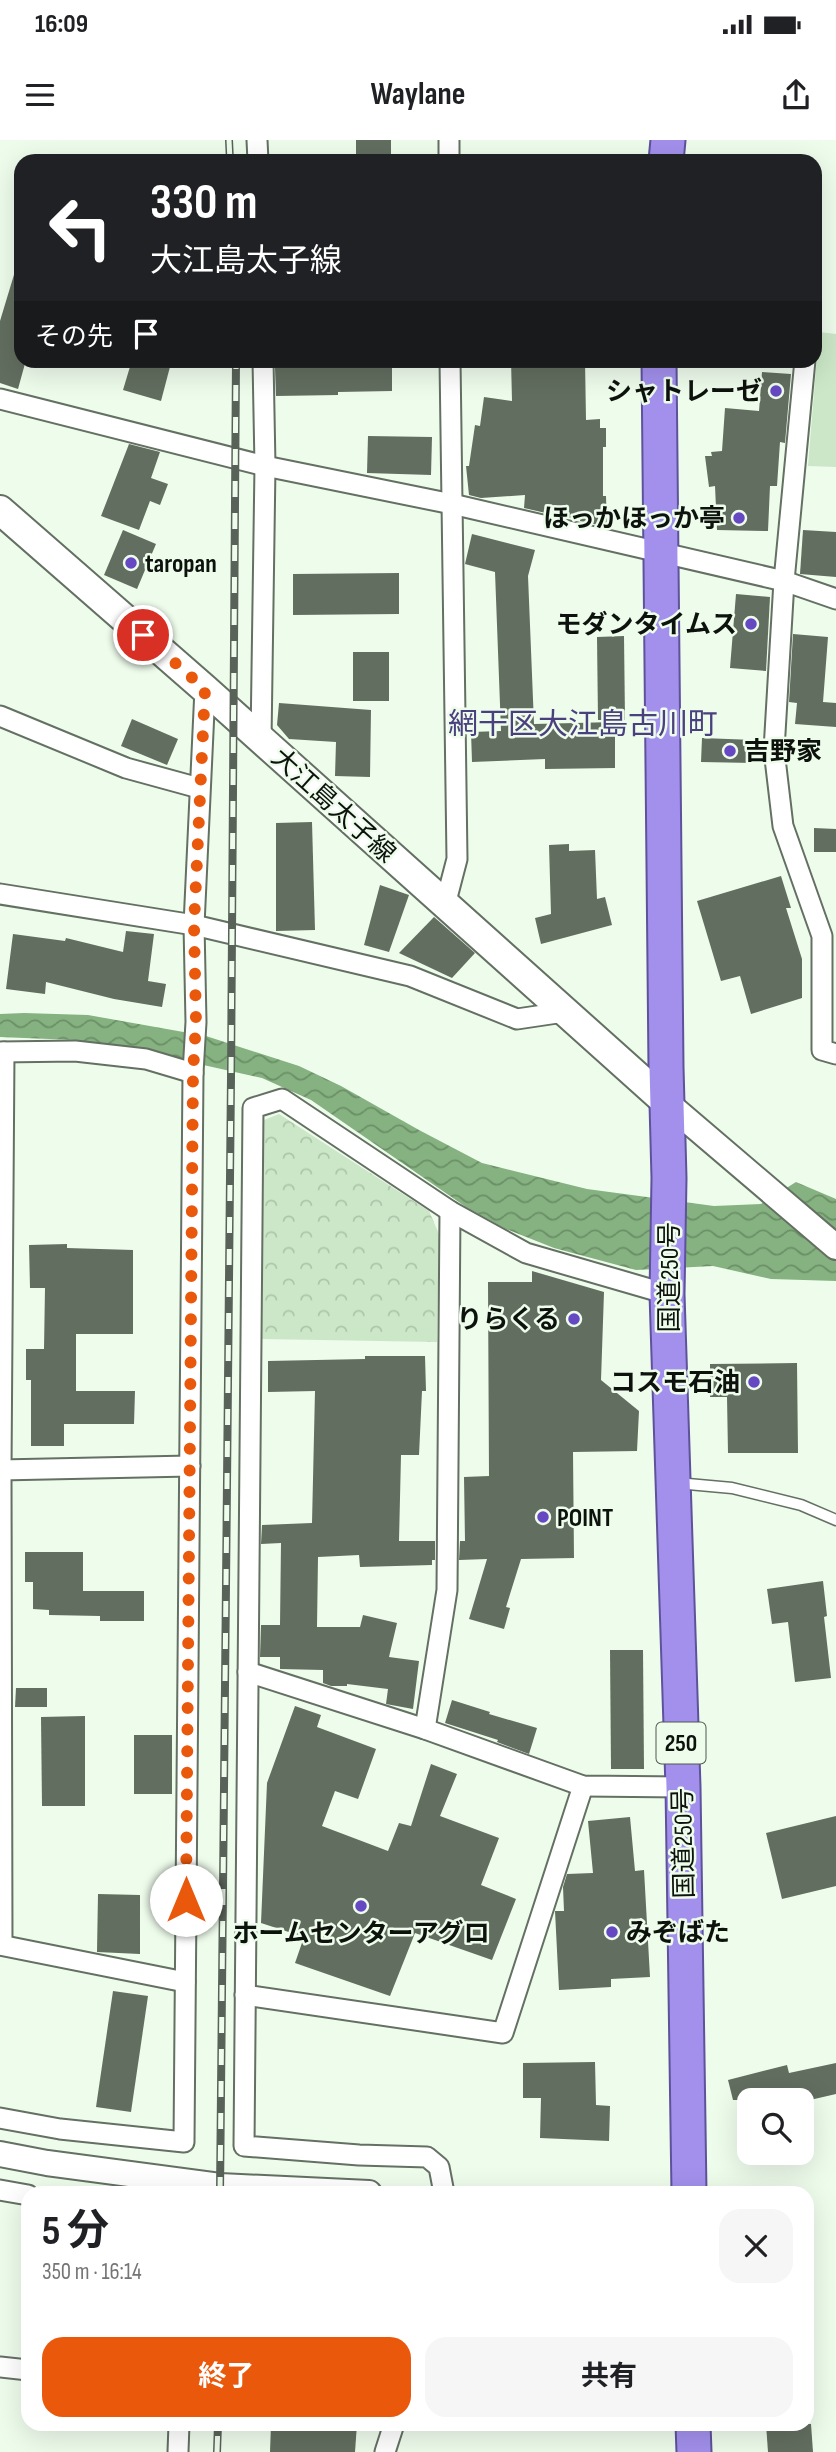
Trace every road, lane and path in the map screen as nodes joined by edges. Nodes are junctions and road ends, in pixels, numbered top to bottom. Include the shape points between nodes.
1 (263, 368) edge
2 (450, 368) edge
3 (659, 368) edge
4 (804, 368) edge
5 (0, 399) edge
6 (265, 466) junction
7 (452, 504) junction
8 (0, 510) edge
9 (660, 554) junction
10 (784, 581) junction
11 (836, 599) edge
12 (205, 689) junction
13 (0, 716) edge
14 (261, 740) junction
15 (199, 788) junction
16 (0, 894) edge
17 (445, 905) junction
18 (194, 925) junction
19 (829, 938) edge
20 (564, 1012) junction
21 (2, 1052) edge
22 (836, 1054) edge
23 (193, 1073) junction
24 (666, 1102) junction
25 (450, 1211) junction
26 (836, 1247) edge
27 (667, 1294) junction
28 (190, 1466) junction
29 (1, 1470) edge
30 (673, 1483) junction
31 (836, 1520) edge
32 (248, 1672) junction
33 (425, 1729) junction
34 (583, 1786) junction
35 (683, 1787) junction
36 (1, 1945) edge
37 (185, 1982) junction
38 (245, 1995) junction
39 (0, 2118) edge
40 (0, 2154) edge
41 (220, 2186) edge
42 (443, 2186) edge
43 (689, 2186) edge
44 (0, 2190) edge
45 (21, 2194) edge
46 (0, 2367) edge
47 (21, 2369) edge
48 (178, 2431) edge
49 (392, 2431) edge
50 (693, 2431) edge
51 (178, 2452) edge
52 (385, 2452) edge
53 (694, 2452) edge

1 - 6 street
2 - 7 street
3 - 9 highway, 国道250号 / 250
4 - 10 street
5 - 6 street
6 - 7 street
6 - 14 street
7 - 9 street
7 - 17 street via 457,859
8 - 12 main road, 大江島太子線
9 - 10 street
9 - 24 highway, 国道250号 / 250
10 - 11 street
10 - 19 street via 774,750 783,826
12 - 14 main road, 大江島太子線
12 - 15 street
13 - 15 street via 126,768
14 - 17 main road, 大江島太子線
15 - 18 street
16 - 18 street
17 - 20 main road, 大江島太子線
18 - 20 street via 410,976 517,1019
18 - 23 street
19 - 22 street via 822,1050
20 - 24 main road, 大江島太子線
21 - 23 street via 75,1051 146,1059
21 - 29 street
23 - 28 street
24 - 26 street
24 - 27 highway, 国道250号 / 250
25 - 27 street via 526,1254
25 - 32 street via 282,1100 253,1108
25 - 33 street via 447,1590
27 - 30 highway, 国道250号 / 250
28 - 29 street
28 - 37 street
29 - 36 street
30 - 31 lane via 732,1488 800,1505
30 - 35 highway, 国道250号 / 250
32 - 33 street
32 - 38 street
33 - 34 street
34 - 35 street
34 - 38 street via 503,2033
35 - 43 highway, 国道250号 / 250
36 - 37 street
37 - 39 street via 184,2142
38 - 42 street via 244,2146 427,2157 439,2167
40 - 41 street
44 - 45 street
46 - 47 street
48 - 51 street
49 - 52 street
50 - 53 highway

